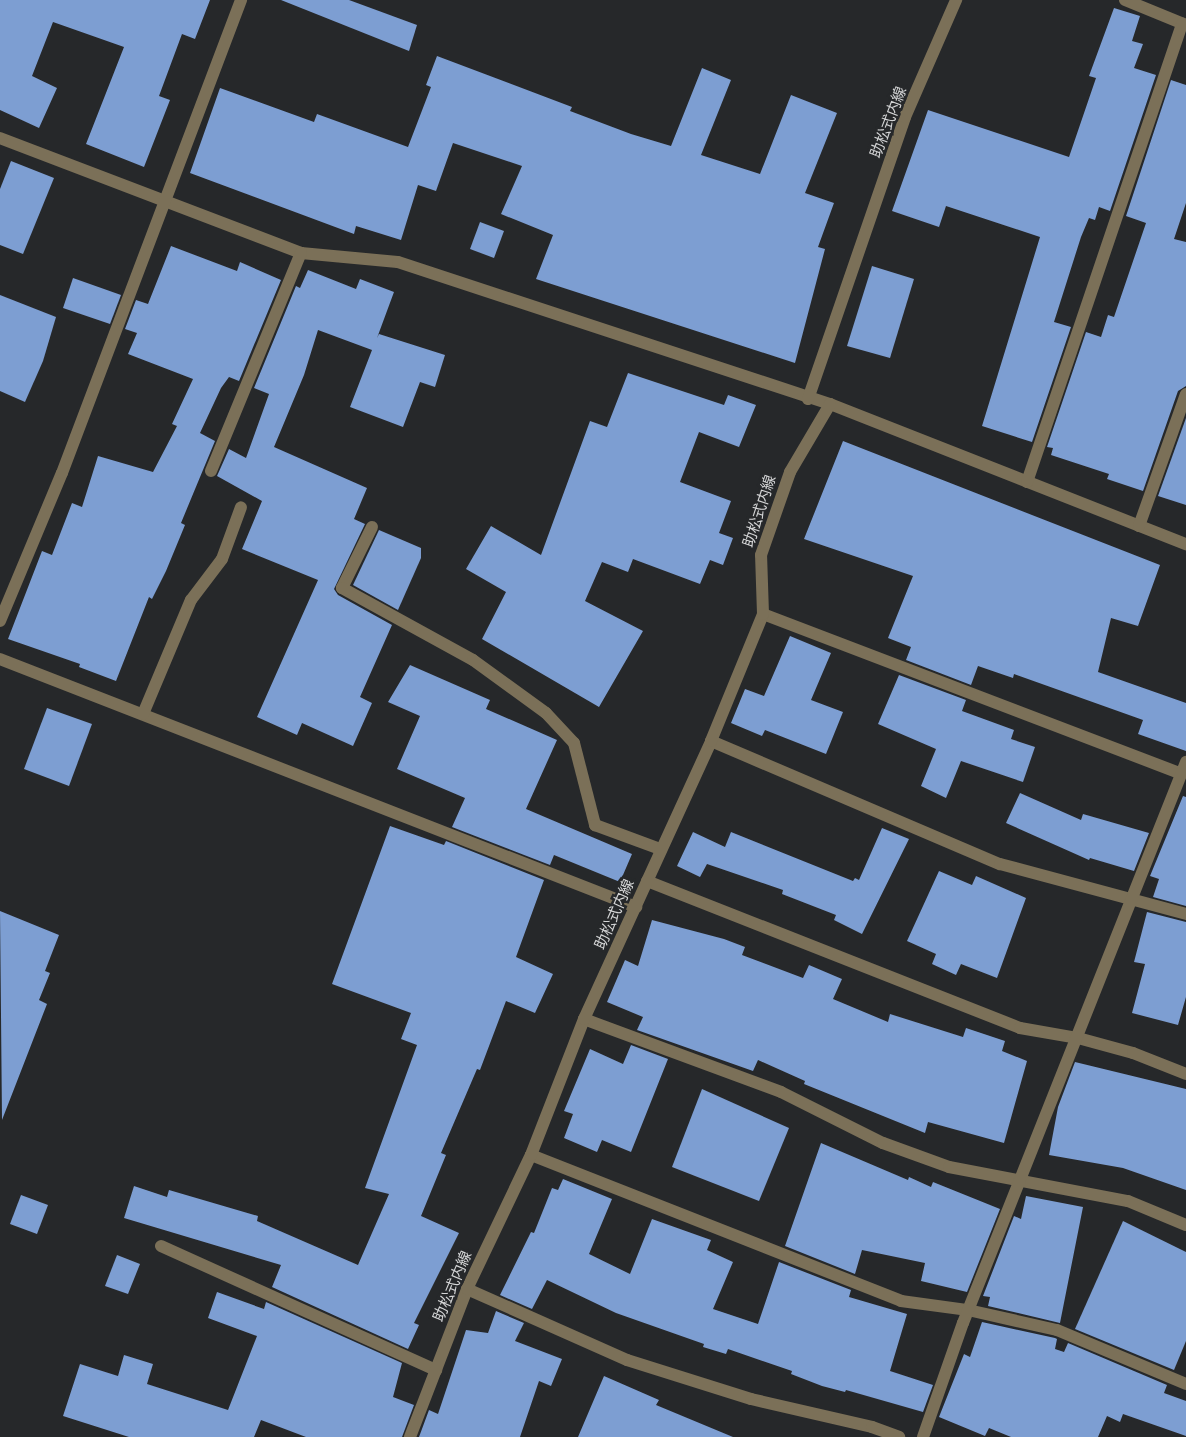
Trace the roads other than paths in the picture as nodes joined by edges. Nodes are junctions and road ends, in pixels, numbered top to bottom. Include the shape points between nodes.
1 (241, 0) edge
2 (956, 0) edge
3 (1125, 0) edge
4 (1184, 24) edge
5 (0, 138) edge
6 (166, 201) junction
7 (302, 253) junction
8 (1186, 394) edge
9 (808, 399) junction
10 (830, 404) junction
11 (211, 471) dead end
12 (1026, 482) junction
13 (241, 507) dead end
14 (372, 526) dead end
15 (1139, 526) junction
16 (1186, 544) edge
17 (763, 614) junction
18 (0, 621) edge
19 (0, 659) edge
20 (143, 714) junction
21 (710, 741) junction
22 (1184, 768) edge
23 (660, 849) junction
24 (647, 881) junction
25 (1131, 902) junction
26 (636, 907) junction
27 (1186, 914) edge
28 (584, 1019) junction
29 (1078, 1038) junction
30 (1186, 1074) edge
31 (531, 1155) junction
32 (1020, 1180) junction
33 (1186, 1225) edge
34 (161, 1246) dead end
35 (467, 1289) junction
36 (968, 1310) junction
37 (436, 1370) junction
38 (1186, 1384) edge
39 (410, 1437) edge
40 (899, 1437) edge
41 (923, 1437) edge

1 - 6 street
2 - 9 street, 助松式内線 via 905,117
3 - 4 street
4 - 12 street
5 - 6 street
6 - 7 street
6 - 18 street via 62,474
7 - 9 street via 398,262
7 - 11 street
8 - 15 street
9 - 10 street
10 - 12 street
10 - 17 street, 助松式内線 via 790,472 761,555
12 - 15 street
13 - 20 street via 222,559 191,600
14 - 23 street via 342,588 473,660 546,713 574,743 595,825
15 - 16 street
17 - 21 street, 助松式内線
17 - 22 street
19 - 20 street
20 - 26 street
21 - 23 street, 助松式内線
21 - 25 street via 1000,864
22 - 25 street
23 - 24 street, 助松式内線
24 - 26 street, 助松式内線
24 - 29 street via 1020,1028
25 - 27 street
25 - 29 street
26 - 28 street, 助松式内線
28 - 31 street, 助松式内線
28 - 32 street via 781,1092 882,1143 949,1167
29 - 30 street via 1133,1053
29 - 32 street
31 - 35 street, 助松式内線
31 - 36 street via 901,1301
32 - 33 street via 1128,1201
32 - 36 street
34 - 37 street
35 - 37 street, 助松式内線
35 - 40 street via 627,1360 751,1399 872,1427
36 - 38 street via 1057,1330
36 - 41 street
37 - 39 street, 助松式内線

